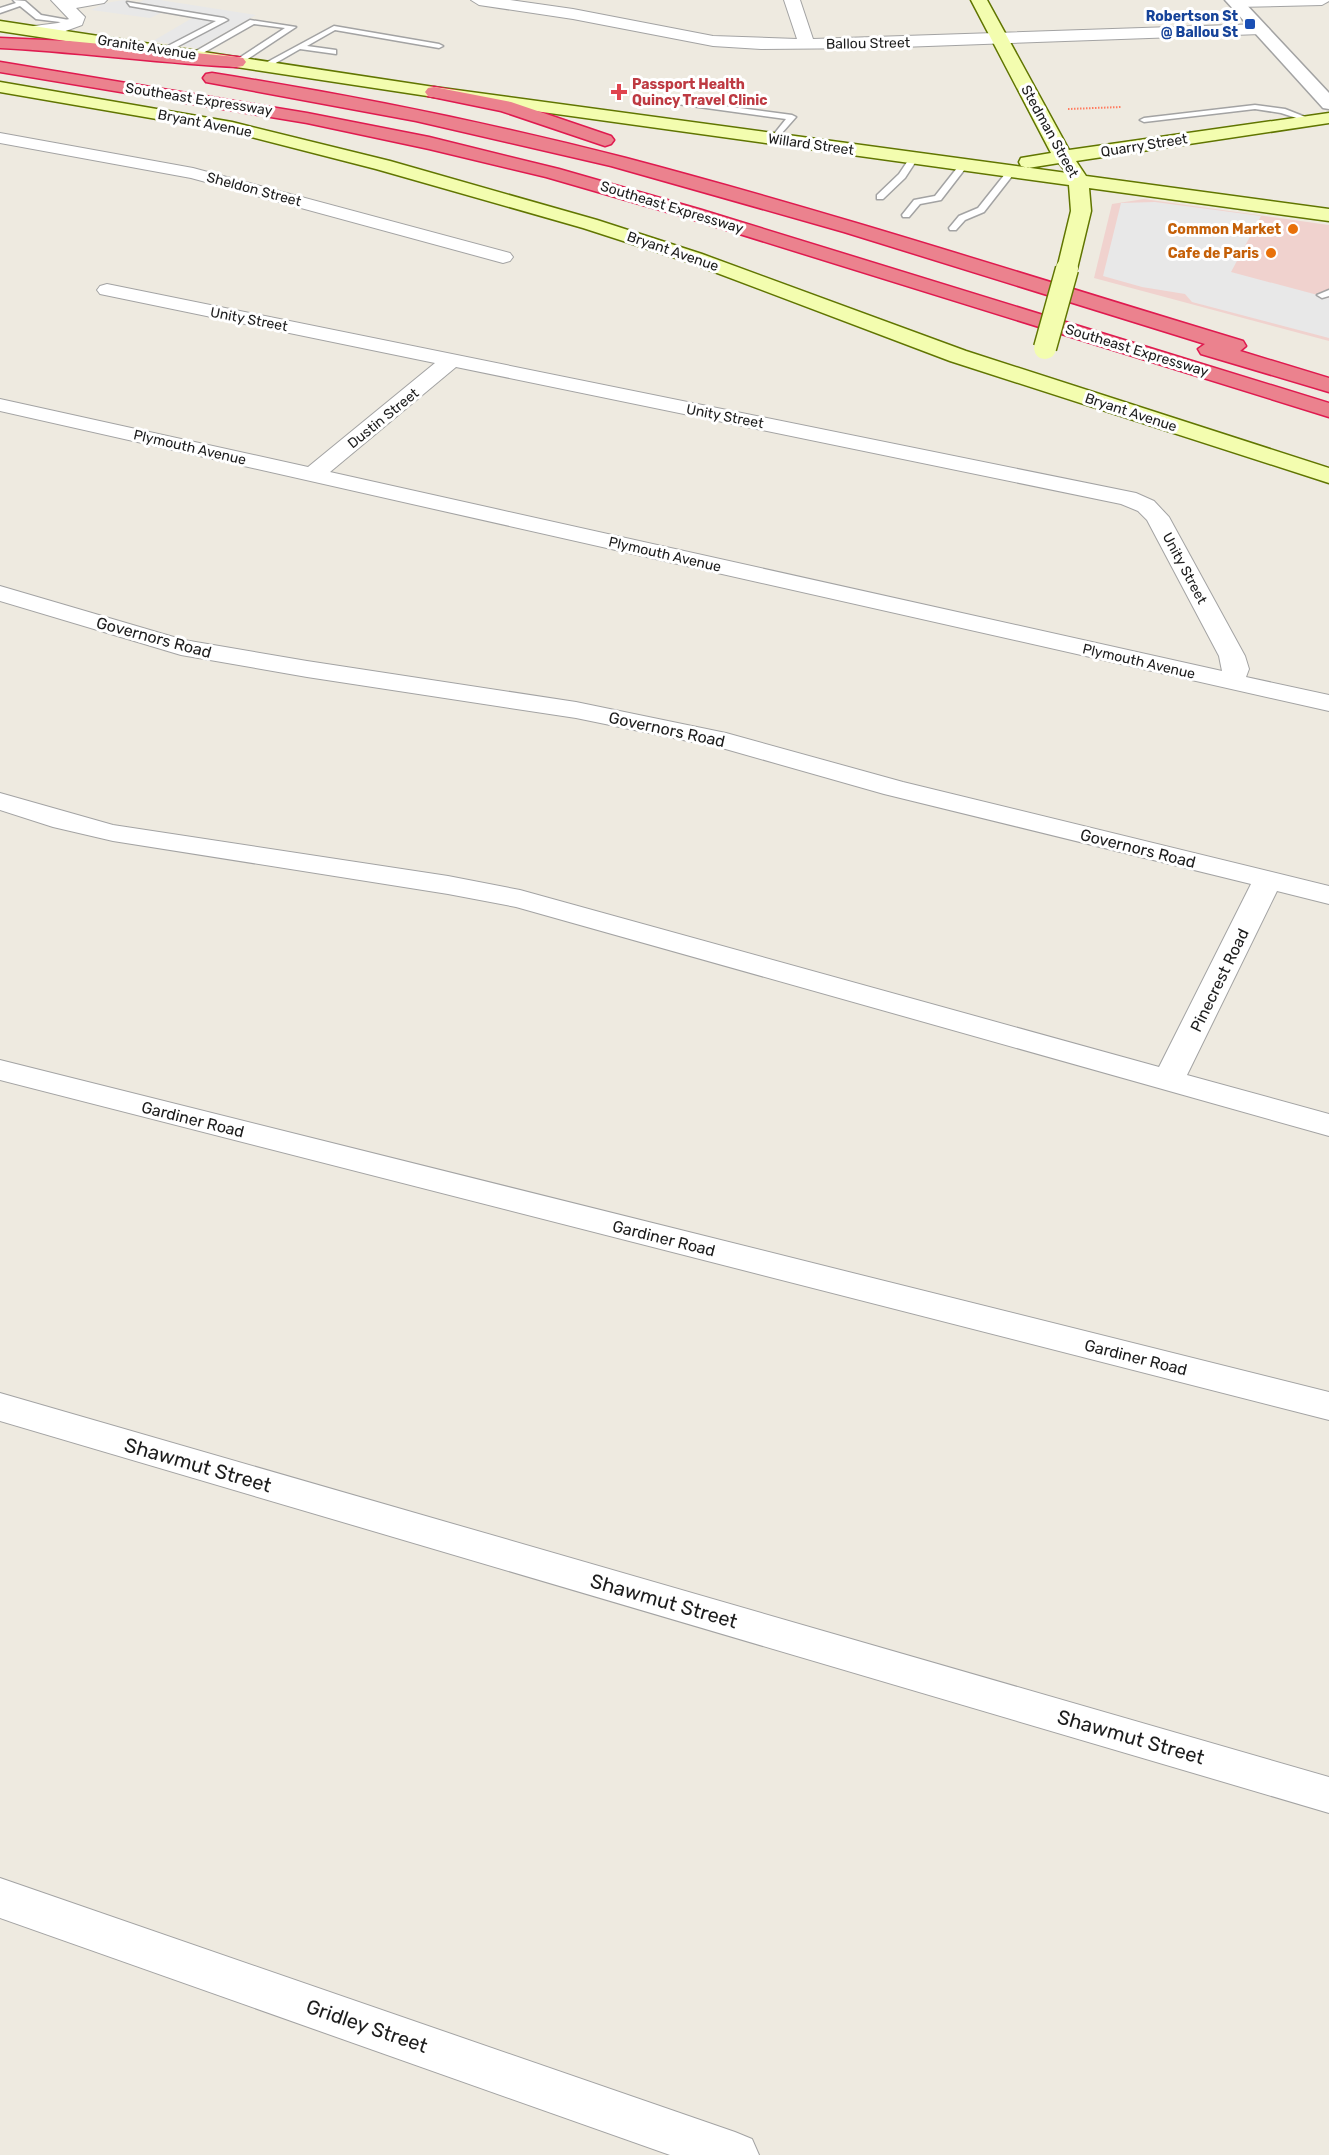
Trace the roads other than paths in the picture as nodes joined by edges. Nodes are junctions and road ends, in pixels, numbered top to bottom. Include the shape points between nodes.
1 (99, 0) edge
2 (479, 0) edge
3 (588, 0) edge
4 (792, 0) edge
5 (979, 0) edge
6 (1322, 0) edge
7 (1234, 1) edge
8 (19, 2) edge
9 (62, 3) edge
10 (130, 4) dead end
11 (0, 11) edge
12 (573, 14) junction
13 (76, 22) junction
14 (0, 26) edge
15 (1261, 29) junction
16 (32, 30) junction
17 (999, 39) junction
18 (0, 44) edge
19 (807, 44) junction
20 (439, 46) dead end
21 (300, 47) junction
22 (167, 50) junction
23 (0, 51) edge
24 (333, 52) dead end
25 (193, 55) junction
26 (237, 62) junction
27 (4, 65) edge
28 (264, 66) junction
29 (294, 71) joint
30 (0, 87) edge
31 (434, 92) junction
32 (680, 102) dead end
33 (1329, 104) edge
34 (1329, 118) edge
35 (1144, 120) dead end
36 (1309, 120) junction
37 (232, 127) junction
38 (0, 138) edge
39 (774, 139) junction
40 (1065, 157) junction
41 (914, 158) junction
42 (961, 165) junction
43 (1012, 171) junction
44 (1077, 180) junction
45 (745, 198) junction
46 (880, 198) dead end
47 (681, 209) junction
48 (906, 215) dead end
49 (1329, 215) edge
50 (953, 228) dead end
51 (503, 257) dead end
52 (107, 290) dead end
53 (452, 360) junction
54 (1329, 375) edge
55 (1329, 385) edge
56 (1078, 395) junction
57 (1329, 398) edge
58 (0, 405) edge
59 (1329, 410) edge
60 (313, 475) junction
61 (1329, 476) edge
62 (0, 593) edge
63 (1231, 681) junction
64 (1329, 704) edge
65 (0, 801) edge
66 (1268, 880) junction
67 (1329, 895) edge
68 (0, 1070) edge
69 (1169, 1079) junction
70 (1329, 1125) edge
71 (1329, 1406) edge
72 (0, 1407) edge
73 (1329, 1795) edge
74 (0, 1898) edge
75 (735, 2155) edge

1 - 9 street
2 - 12 street, Ballou Street
3 - 12 street
4 - 19 street
5 - 17 main road, Stedman Street
6 - 7 street
7 - 15 street
8 - 11 lane
8 - 13 lane via 39,17
9 - 13 street via 77,17
10 - 22 lane via 224,20
12 - 19 street, Ballou Street via 713,41
13 - 16 street via 60,28
14 - 16 main road, Granite Avenue
15 - 17 street, Ballou Street
15 - 33 street
16 - 22 main road, Granite Avenue
17 - 19 street, Ballou Street
17 - 40 main road, Stedman Street
18 - 26 highway via 69,46
18 - 45 highway, Southeast Expressway via 252,84 426,117 591,155
20 - 21 lane via 334,28
21 - 24 lane
21 - 28 lane
22 - 25 main road, Granite Avenue
23 - 55 highway via 335,106 560,155 745,206
25 - 26 main road, Granite Avenue
25 - 26 lane via 253,22 292,27
26 - 28 main road, Granite Avenue
27 - 37 highway via 84,91
27 - 47 highway, Southeast Expressway via 388,134
27 - 57 highway via 307,110 553,164 731,214
28 - 29 main road, Granite Avenue
29 - 31 main road, Willard Street
30 - 37 main road, Bryant Avenue
31 - 39 main road, Willard Street
31 - 45 highway via 547,118 662,160
32 - 39 lane via 792,117
34 - 36 main road, Quarry Street
35 - 36 lane via 1255,107
36 - 40 main road, Quarry Street
37 - 47 highway via 395,155 568,192
37 - 56 main road, Bryant Avenue via 383,165 653,243 923,343
38 - 51 street, Sheldon Street via 193,173
39 - 41 main road, Willard Street
40 - 42 main road, Quarry Street
40 - 44 main road, Stedman Street
41 - 42 main road, Willard Street
41 - 46 lane
42 - 43 main road, Willard Street
42 - 48 lane via 938,198 917,202
43 - 44 main road, Willard Street
43 - 50 lane via 981,210 962,218
44 - 49 main road, Willard Street
44 - 56 main road, Stedman Street, bridge via 1082,211 1044,362 1048,374
45 - 54 highway, Southeast Expressway
47 - 59 highway, Southeast Expressway
52 - 53 street, Unity Street
53 - 60 street, Dustin Street
53 - 63 street, Unity Street via 1138,502 1157,517 1232,656 1236,669
56 - 61 main road, Bryant Avenue
58 - 60 street, Plymouth Avenue
60 - 63 street, Plymouth Avenue
62 - 66 street, Governors Road via 181,647 576,710 726,741 894,788
63 - 64 street, Plymouth Avenue
65 - 69 street via 122,835 512,897
66 - 67 street, Governors Road
66 - 69 street, Pinecrest Road
68 - 71 street, Gardiner Road
69 - 70 street
72 - 73 street, Shawmut Street
74 - 75 street, Gridley Street

